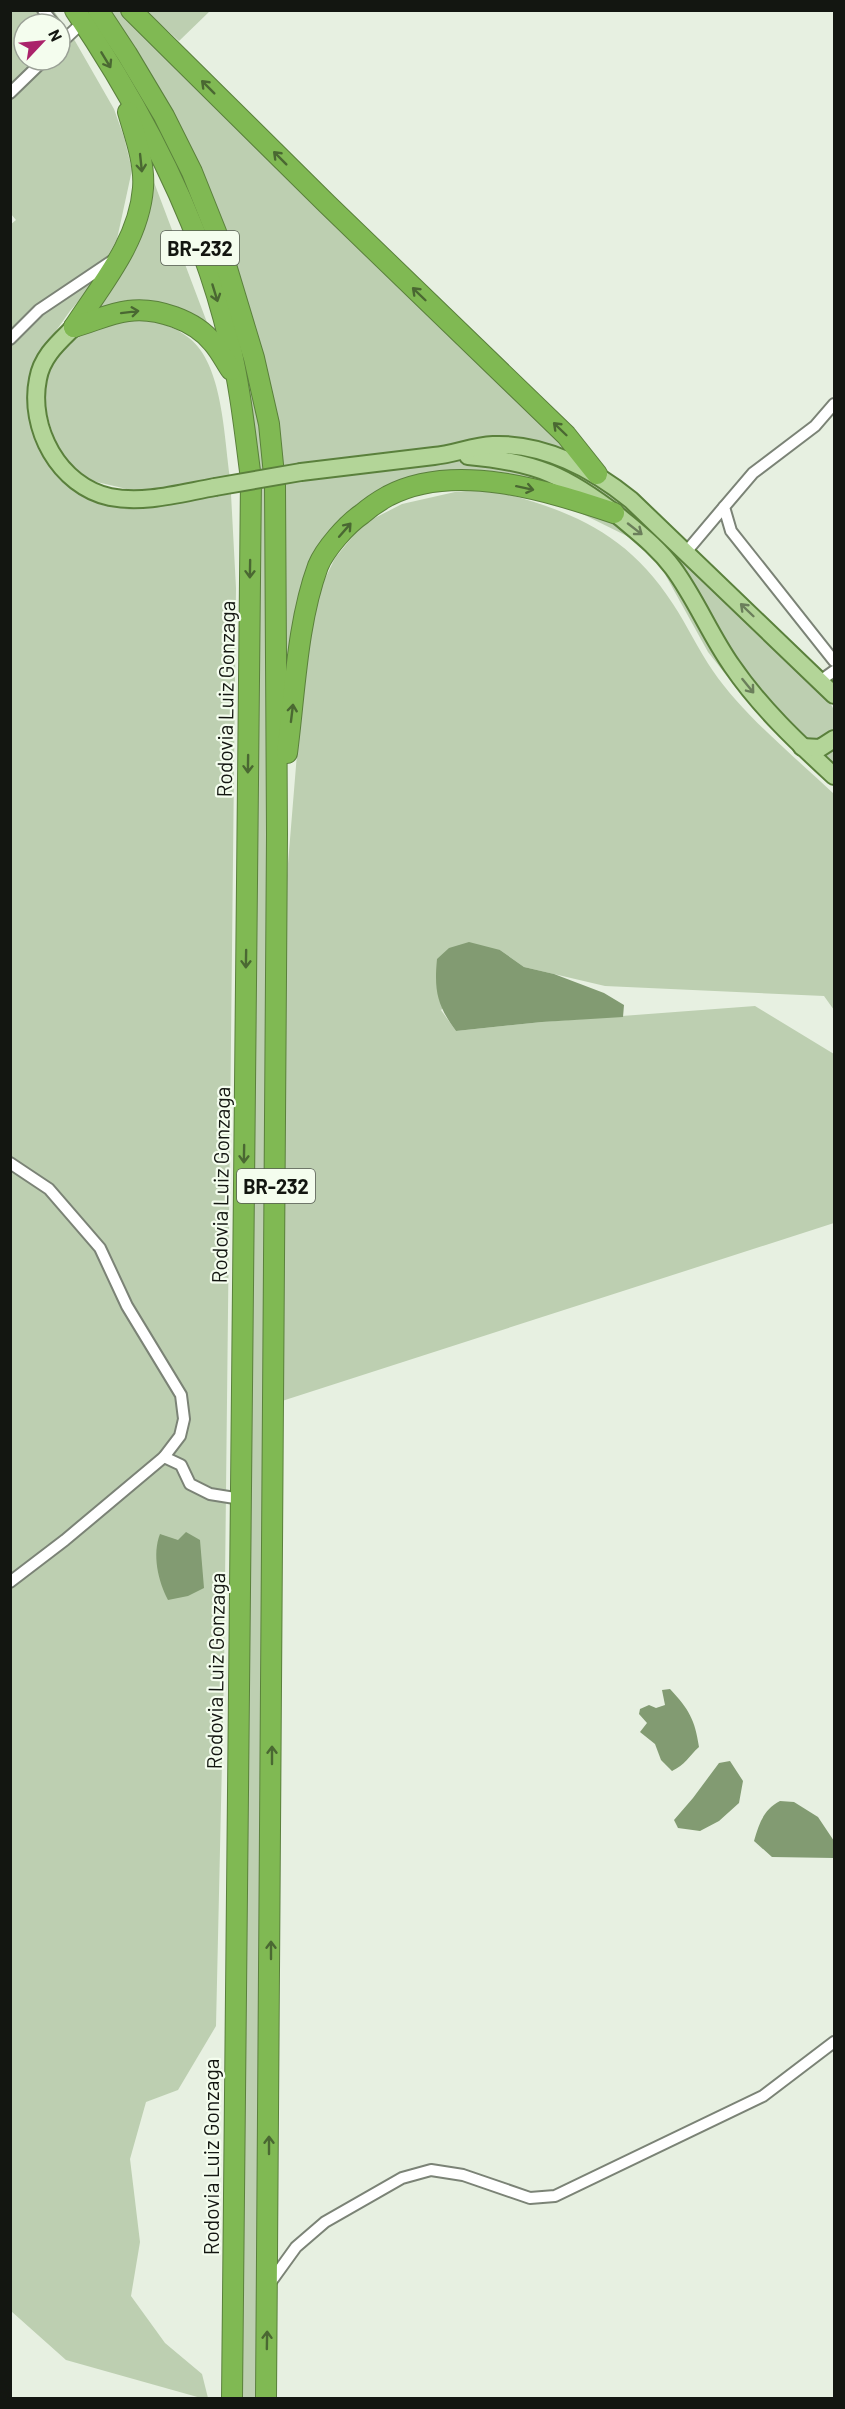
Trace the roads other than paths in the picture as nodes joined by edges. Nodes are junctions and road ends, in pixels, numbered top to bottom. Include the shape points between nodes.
1 (131, 10) edge
2 (85, 14) edge
3 (72, 28) edge
4 (32, 72) edge
5 (121, 86) junction
6 (10, 93) edge
7 (120, 255) junction
8 (74, 327) junction
9 (10, 339) edge
10 (238, 381) junction
11 (834, 404) edge
12 (449, 454) junction
13 (597, 474) junction
14 (724, 507) junction
15 (614, 513) junction
16 (686, 552) junction
17 (834, 661) edge
18 (834, 671) edge
19 (820, 681) junction
20 (834, 695) edge
21 (834, 739) edge
22 (802, 747) junction
23 (834, 776) edge
24 (277, 834) junction
25 (10, 1163) edge
26 (164, 1457) junction
27 (241, 1499) junction
28 (10, 1582) edge
29 (834, 2042) edge
30 (268, 2286) junction
31 (231, 2398) edge
32 (266, 2398) edge

13 -> 1 highway via 566,435
2 - 3 street
2 -> 5 highway, Rodovia Luiz Gonzaga / BR-232
2 - 24 highway, BR-232 via 155,100 202,196 246,327 269,424 275,484
4 - 6 street
5 -> 7 highway via 139,152 143,187 138,218
5 -> 10 highway, Rodovia Luiz Gonzaga / BR-232 via 152,137 186,211 217,300
7 - 8 highway
7 - 9 street via 39,310
8 -> 10 highway via 127,311 171,316 213,341
8 - 12 main road, bridge via 50,351 38,378 43,440 70,476 107,497 128,500 166,496 301,472
10 -> 27 highway, Rodovia Luiz Gonzaga / BR-232 via 251,479
11 - 14 street via 815,426 753,473
12 - 13 main road via 491,445 513,446 536,450
12 - 15 main road via 510,460 534,467 576,485
13 - 16 main road
14 - 16 street
14 - 17 street via 731,531
15 -> 22 main road via 652,543 673,568 732,666
24 -> 15 highway via 306,602 320,562 351,523 379,501 403,489 436,482 488,482 521,487
19 -> 16 main road
18 - 19 street
19 - 20 main road
21 - 22 main road via 820,748
22 - 23 main road
30 -> 24 highway, BR-232
25 - 26 street via 49,1189 100,1248 127,1306 182,1395 184,1419 180,1436
26 - 27 street via 182,1465 190,1484 210,1494
26 - 28 street
27 - 31 highway, Rodovia Luiz Gonzaga / BR-232
29 - 30 street via 763,2096 555,2196 530,2198 464,2175 431,2170 402,2178 325,2222 296,2247
32 -> 30 highway, BR-232

